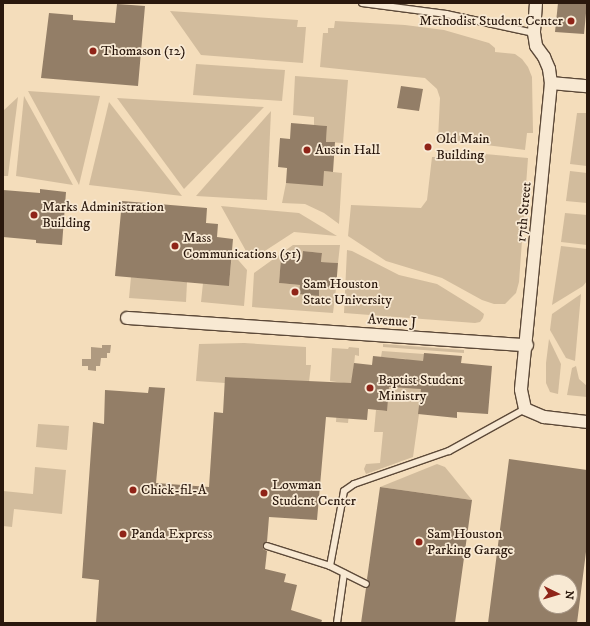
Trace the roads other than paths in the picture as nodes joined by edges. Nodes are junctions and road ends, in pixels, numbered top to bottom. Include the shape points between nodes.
1 (362, 3) edge
2 (536, 3) edge
3 (534, 33) junction
4 (551, 82) junction
5 (587, 86) edge
6 (127, 318) dead end
7 (526, 344) junction
8 (525, 409) junction
9 (587, 422) edge
10 (267, 546) dead end
11 (330, 566) junction
12 (344, 573) junction
13 (366, 584) dead end
14 (337, 623) edge

1 - 3 lane via 446,14
2 - 3 street
3 - 4 street, 17th Street via 536,46 544,57
4 - 5 street
4 - 7 street, 17th Street
6 - 7 street, Avenue J
7 - 8 street via 522,390
8 - 9 street via 544,417
8 - 11 lane via 449,451 354,484 344,490
10 - 11 lane
11 - 12 lane
12 - 13 lane
12 - 14 lane

